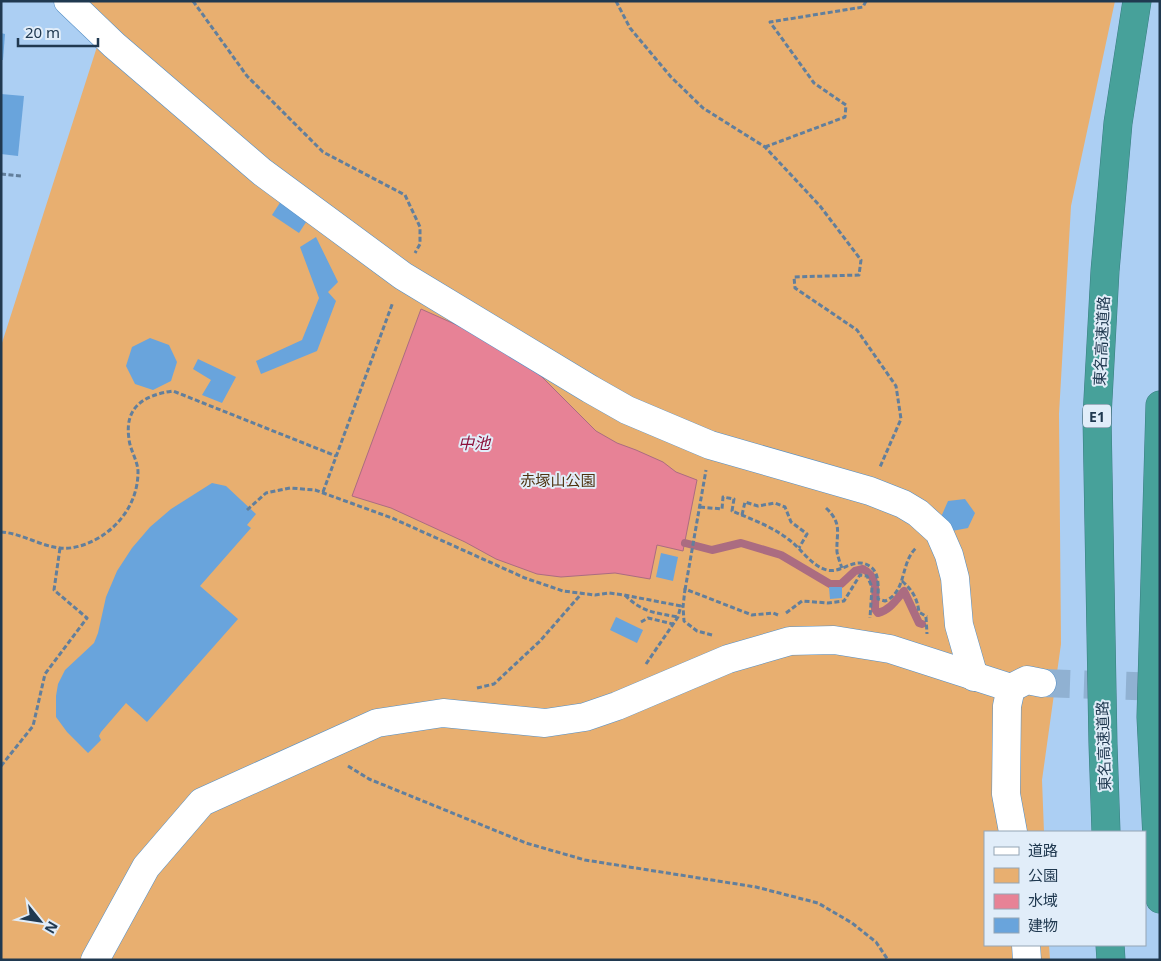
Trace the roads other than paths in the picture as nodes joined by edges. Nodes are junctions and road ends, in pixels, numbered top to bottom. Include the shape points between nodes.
1 (68, 1) edge
2 (1137, 1) edge
3 (1160, 406) edge
4 (974, 677) junction
5 (1042, 683) tunnel mouth
6 (1010, 688) junction
7 (1152, 717) junction
8 (1160, 754) edge
9 (1013, 831) edge
10 (1106, 831) edge
11 (1160, 899) edge
12 (1026, 946) edge
13 (1110, 946) edge
14 (95, 960) edge
15 (1027, 960) edge
16 (1111, 960) edge

1 - 4 street via 114,46 262,172 403,276 627,410 710,445 870,491 903,504 928,521 939,532 950,555 959,624
2 - 10 highway, 東名高速道路 / E1 via 1118,123 1097,417
3 - 7 highway
4 - 6 street
4 - 14 street via 890,649 834,640 790,641 728,659 585,717 545,723 443,713 377,723 202,802 146,868
5 - 6 street via 1027,680
6 - 9 street via 1006,794
7 - 8 highway
7 - 11 highway
12 - 15 street
13 - 16 highway

